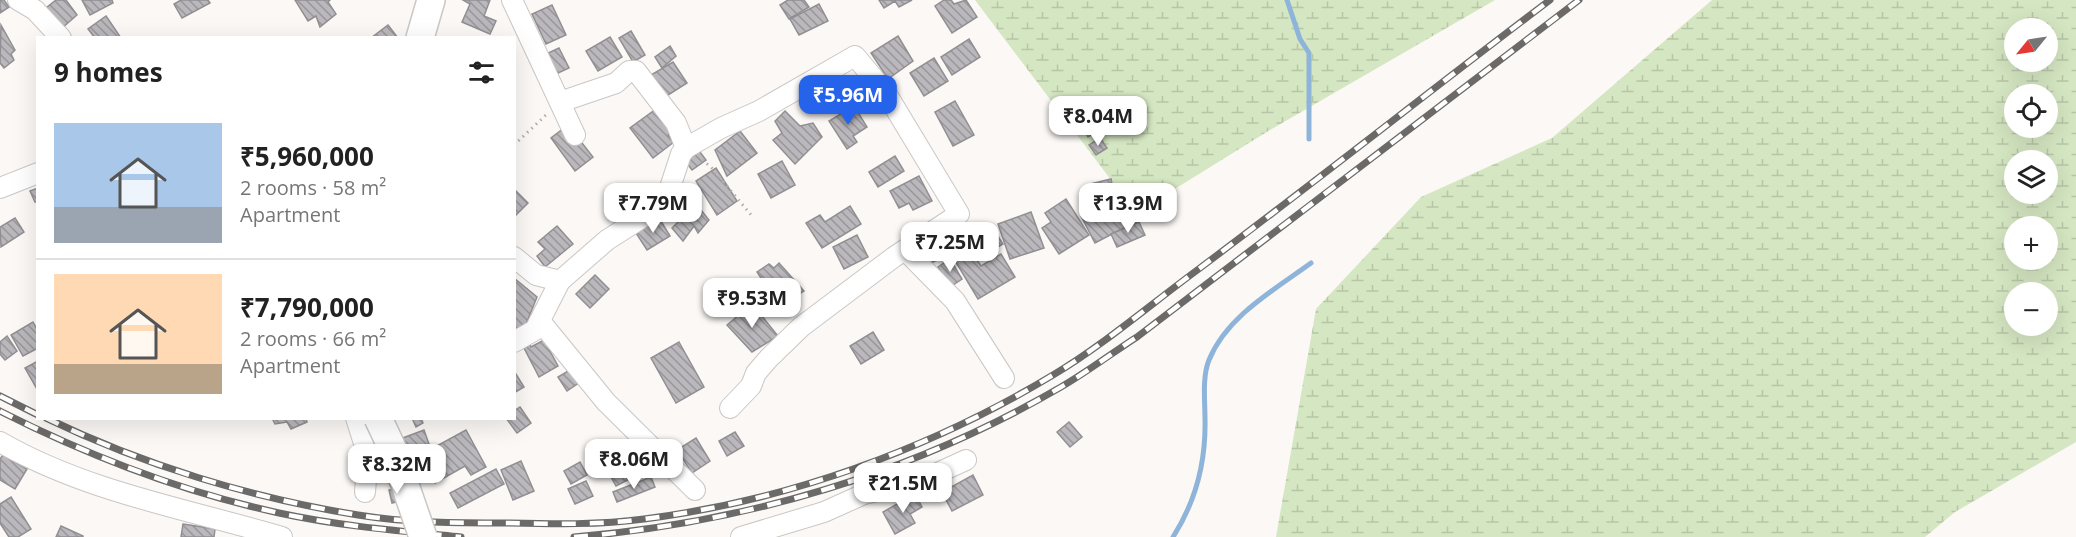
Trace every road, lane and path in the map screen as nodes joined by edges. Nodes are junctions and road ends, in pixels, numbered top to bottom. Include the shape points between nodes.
1 (18, 0) edge
2 (431, 0) edge
3 (515, 1) edge
4 (59, 36) edge
5 (421, 36) edge
6 (560, 104) junction
7 (575, 135) dead end
8 (516, 143) edge
9 (686, 148) junction
10 (36, 174) edge
11 (0, 188) edge
12 (752, 216) dead end
13 (904, 250) junction
14 (516, 259) edge
15 (560, 281) junction
16 (540, 321) junction
17 (516, 341) edge
18 (1004, 378) dead end
19 (730, 408) dead end
20 (357, 420) edge
21 (379, 420) edge
22 (0, 442) edge
23 (966, 460) dead end
24 (695, 490) dead end
25 (365, 492) dead end
26 (282, 537) edge
27 (423, 537) edge
28 (741, 537) edge

1 - 4 street via 35,10
2 - 5 main road
3 - 6 street
6 - 7 street
6 - 8 path
6 - 9 street via 636,71 676,123
9 - 12 path via 711,167
9 - 13 street via 855,56 886,93 959,214
9 - 15 street via 664,203 608,240
10 - 11 street
13 - 18 street via 955,301
13 - 19 street via 801,327 762,365 751,386
14 - 15 street via 536,275
15 - 16 street
16 - 17 street via 535,330
16 - 24 street via 606,402
20 - 25 street via 368,456
21 - 27 main road, bridge
22 - 26 street via 28,458 110,491
23 - 28 street via 920,481 864,494 824,512

